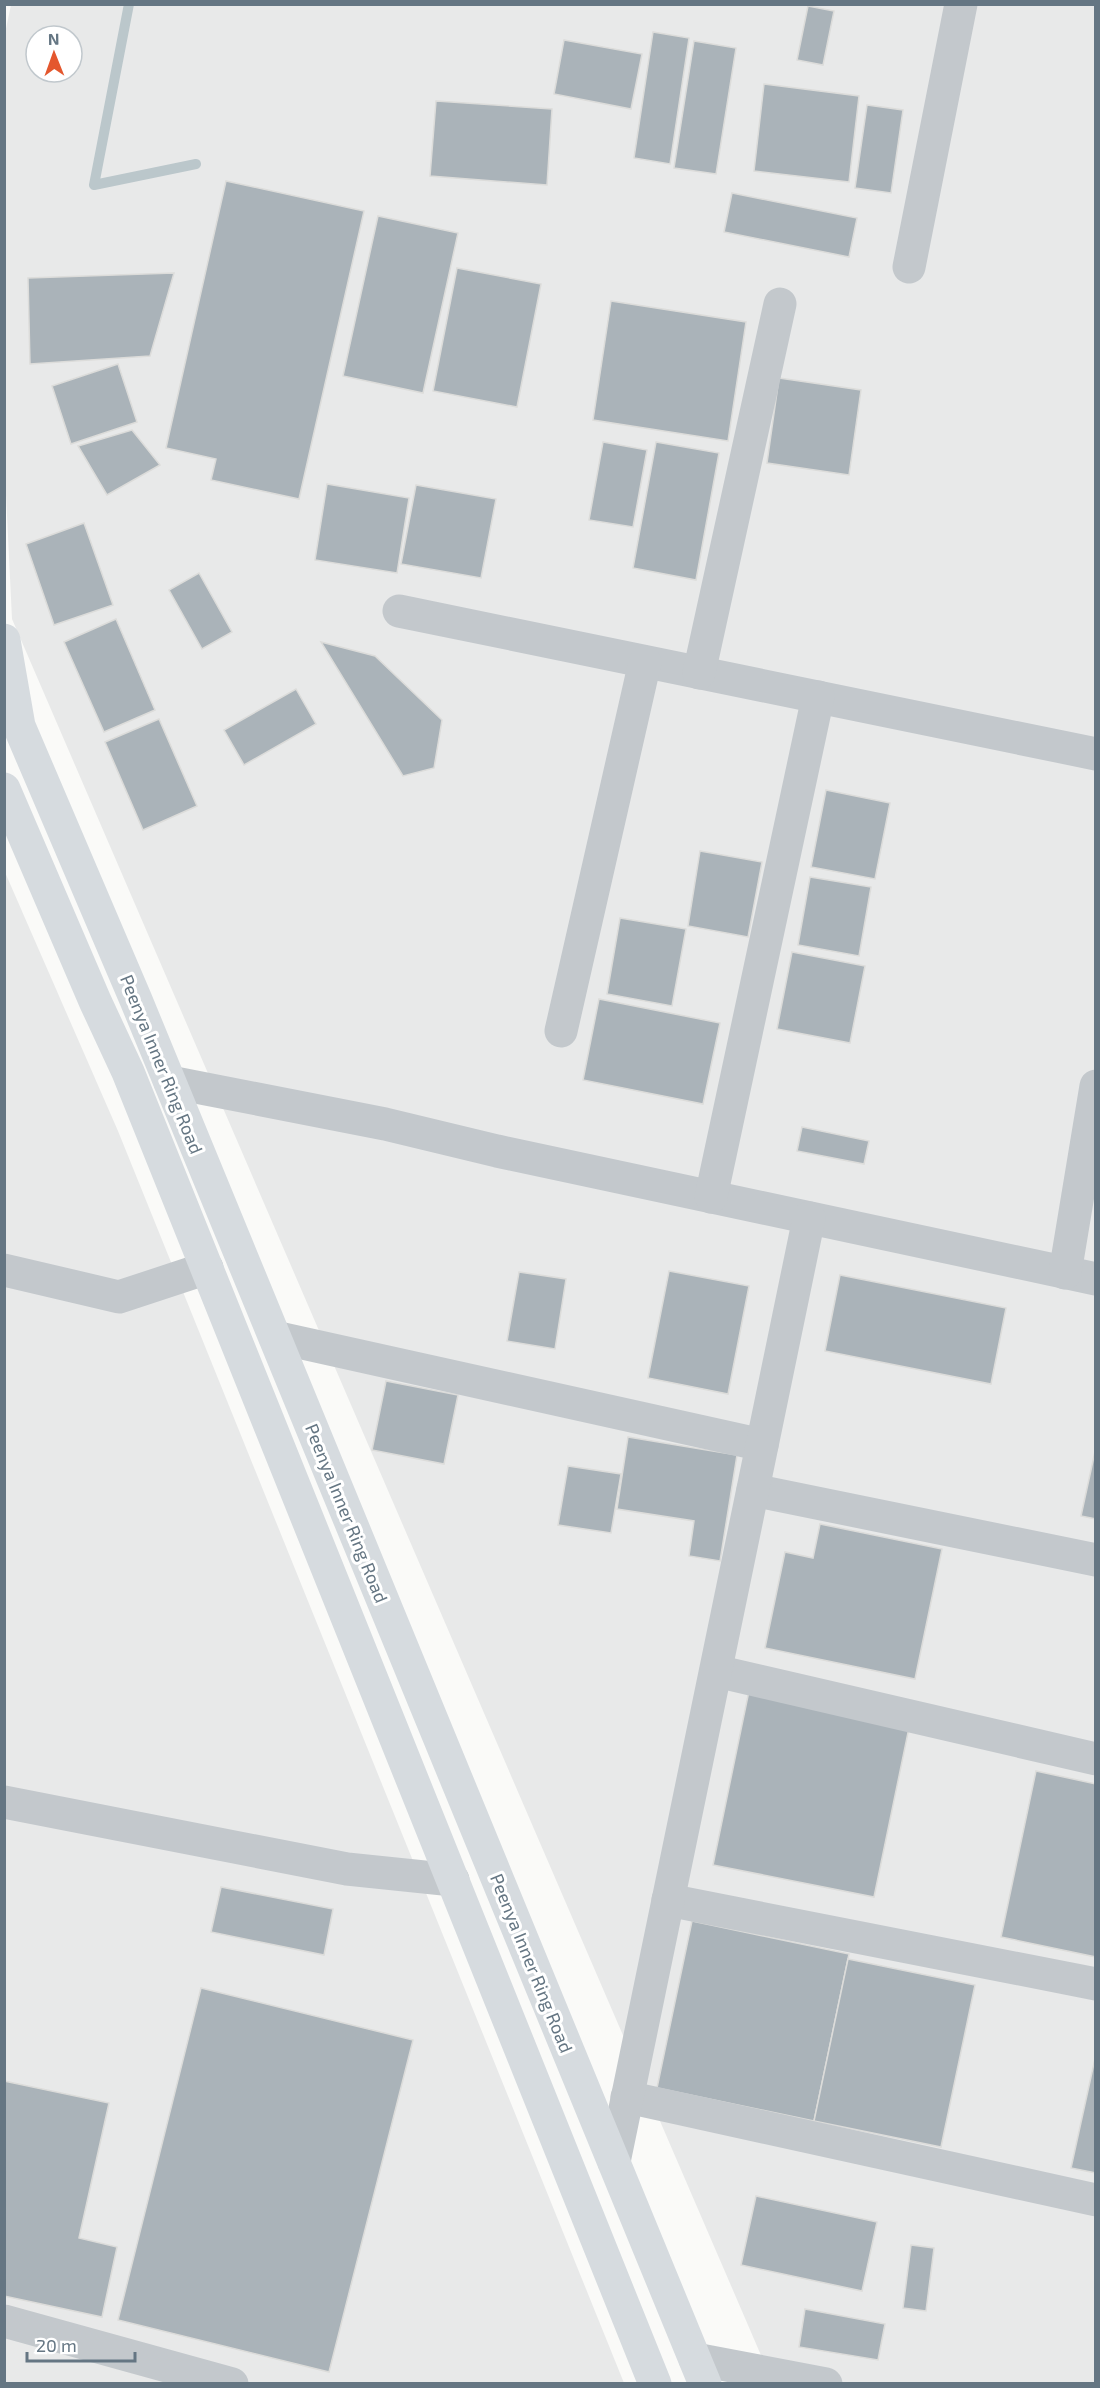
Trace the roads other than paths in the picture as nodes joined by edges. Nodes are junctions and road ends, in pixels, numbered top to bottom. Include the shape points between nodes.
1 (961, 4) edge
2 (909, 267) dead end
3 (780, 304) dead end
4 (399, 612) dead end
5 (4, 640) edge
6 (645, 662) junction
7 (699, 673) junction
8 (818, 697) junction
9 (1095, 754) edge
10 (4, 789) edge
11 (561, 1031) dead end
12 (170, 1082) junction
13 (1095, 1086) edge
14 (711, 1197) junction
15 (809, 1218) junction
16 (207, 1268) junction
17 (4, 1270) edge
18 (1080, 1276) edge
19 (275, 1337) junction
20 (762, 1445) junction
21 (753, 1491) junction
22 (1095, 1560) edge
23 (716, 1671) junction
24 (1095, 1759) edge
25 (4, 1802) edge
26 (453, 1880) junction
27 (668, 1900) junction
28 (1095, 1984) edge
29 (627, 2097) junction
30 (614, 2162) junction
31 (1095, 2200) edge
32 (4, 2321) edge
33 (700, 2372) edge
34 (232, 2384) edge
35 (655, 2384) edge
36 (826, 2384) edge

1 - 2 street
3 - 7 street
4 - 6 street
5 - 12 main road, Peenya Inner Ring Road via 19,726
6 - 7 street
6 - 11 street
7 - 8 street
8 - 9 street
8 - 14 street
10 - 16 main road, Peenya Inner Ring Road via 128,1072
12 - 14 street via 385,1124
12 - 19 main road, Peenya Inner Ring Road
13 - 18 street
14 - 15 street
15 - 18 street
15 - 20 street
16 - 17 street via 119,1297
16 - 26 main road, Peenya Inner Ring Road
19 - 20 street
19 - 30 main road, Peenya Inner Ring Road
20 - 21 street
21 - 22 street
21 - 23 street
23 - 24 street
23 - 27 street
25 - 26 street via 347,1869
26 - 35 main road, Peenya Inner Ring Road
27 - 28 street
27 - 29 street
29 - 30 street
29 - 31 street
30 - 33 main road, Peenya Inner Ring Road
32 - 34 street
33 - 36 street

